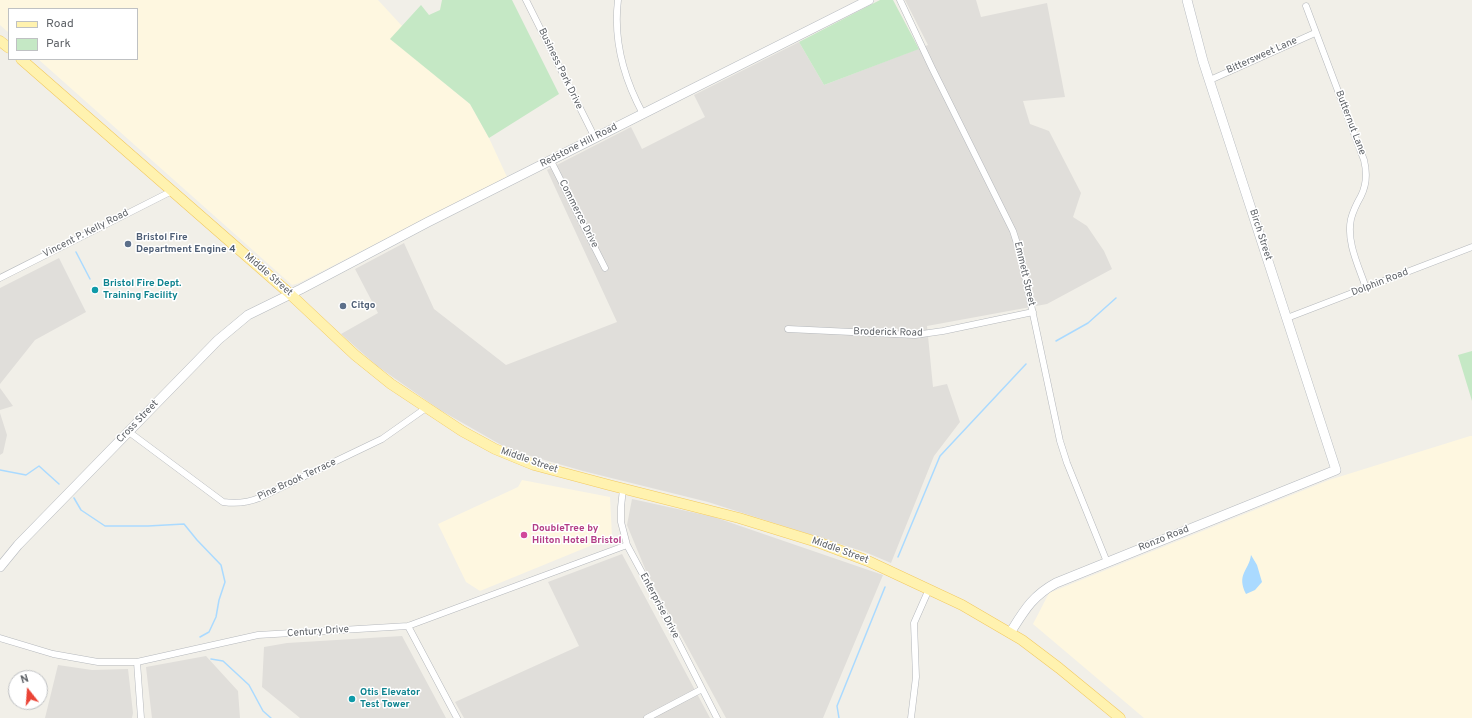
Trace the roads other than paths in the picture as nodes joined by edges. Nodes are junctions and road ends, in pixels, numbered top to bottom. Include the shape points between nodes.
1 (526, 0) edge
2 (618, 0) edge
3 (869, 0) edge
4 (900, 0) edge
5 (1187, 0) edge
6 (1306, 6) dead end
7 (1315, 33) junction
8 (0, 40) edge
9 (8, 47) edge
10 (22, 60) edge
11 (1210, 80) junction
12 (643, 114) junction
13 (595, 138) junction
14 (551, 161) junction
15 (172, 191) junction
16 (1472, 248) edge
17 (605, 268) dead end
18 (0, 278) edge
19 (1366, 288) junction
20 (290, 294) junction
21 (1033, 312) junction
22 (1287, 318) junction
23 (788, 329) dead end
24 (426, 408) junction
25 (129, 432) junction
26 (1336, 470) joint
27 (623, 489) junction
28 (627, 545) junction
29 (1107, 562) junction
30 (0, 567) edge
31 (928, 589) junction
32 (408, 626) junction
33 (1010, 633) junction
34 (0, 638) edge
35 (137, 662) junction
36 (702, 689) junction
37 (141, 718) edge
38 (457, 718) edge
39 (647, 718) edge
40 (717, 718) edge
41 (911, 718) edge
42 (1120, 718) edge

1 - 13 street, Business Park Drive
2 - 12 street via 620,56 627,80
3 - 12 main road, Redstone Hill Road
4 - 21 street, Emmett Street via 1008,219 1020,253
5 - 11 main road, Birch Street
6 - 7 street, Butternut Lane
7 - 11 street, Bittersweet Lane
7 - 19 street, Butternut Lane via 1365,164 1365,186 1353,211 1350,228 1352,244
8 - 9 main road
10 - 15 main road, Middle Street
11 - 22 main road, Birch Street
12 - 13 main road, Redstone Hill Road
13 - 14 main road, Redstone Hill Road
14 - 17 street, Commerce Drive
14 - 20 main road, Redstone Hill Road
15 - 18 street, Vincent P. Kelly Road
15 - 20 main road, Middle Street
16 - 19 street, Dolphin Road
19 - 22 street, Dolphin Road
20 - 24 main road, Middle Street via 355,356
20 - 25 main road, Cross Street via 238,322
21 - 23 street, Broderick Road via 915,335
21 - 29 street, Emmett Street via 1060,441
22 - 26 main road, Birch Street
24 - 25 street, Pine Brook Terrace via 382,439 259,498 235,504 223,502
24 - 27 main road, Middle Street via 462,431 512,457
25 - 30 main road, Cross Street via 18,545
26 - 29 main road, Ronzo Road
27 - 28 street, Enterprise Drive via 621,522
27 - 31 main road, Middle Street via 732,516 814,541 868,561
28 - 32 street, Century Drive
28 - 36 street, Enterprise Drive
29 - 33 main road, Ronzo Road via 1056,583 1039,593
31 - 33 main road, Middle Street
31 - 41 street via 914,624 916,677
32 - 35 street, Century Drive via 258,635
32 - 38 street
33 - 42 main road, Middle Street via 1059,668
34 - 35 street, Century Drive via 53,654 98,662
35 - 37 street
36 - 39 street
36 - 40 street, Enterprise Drive

